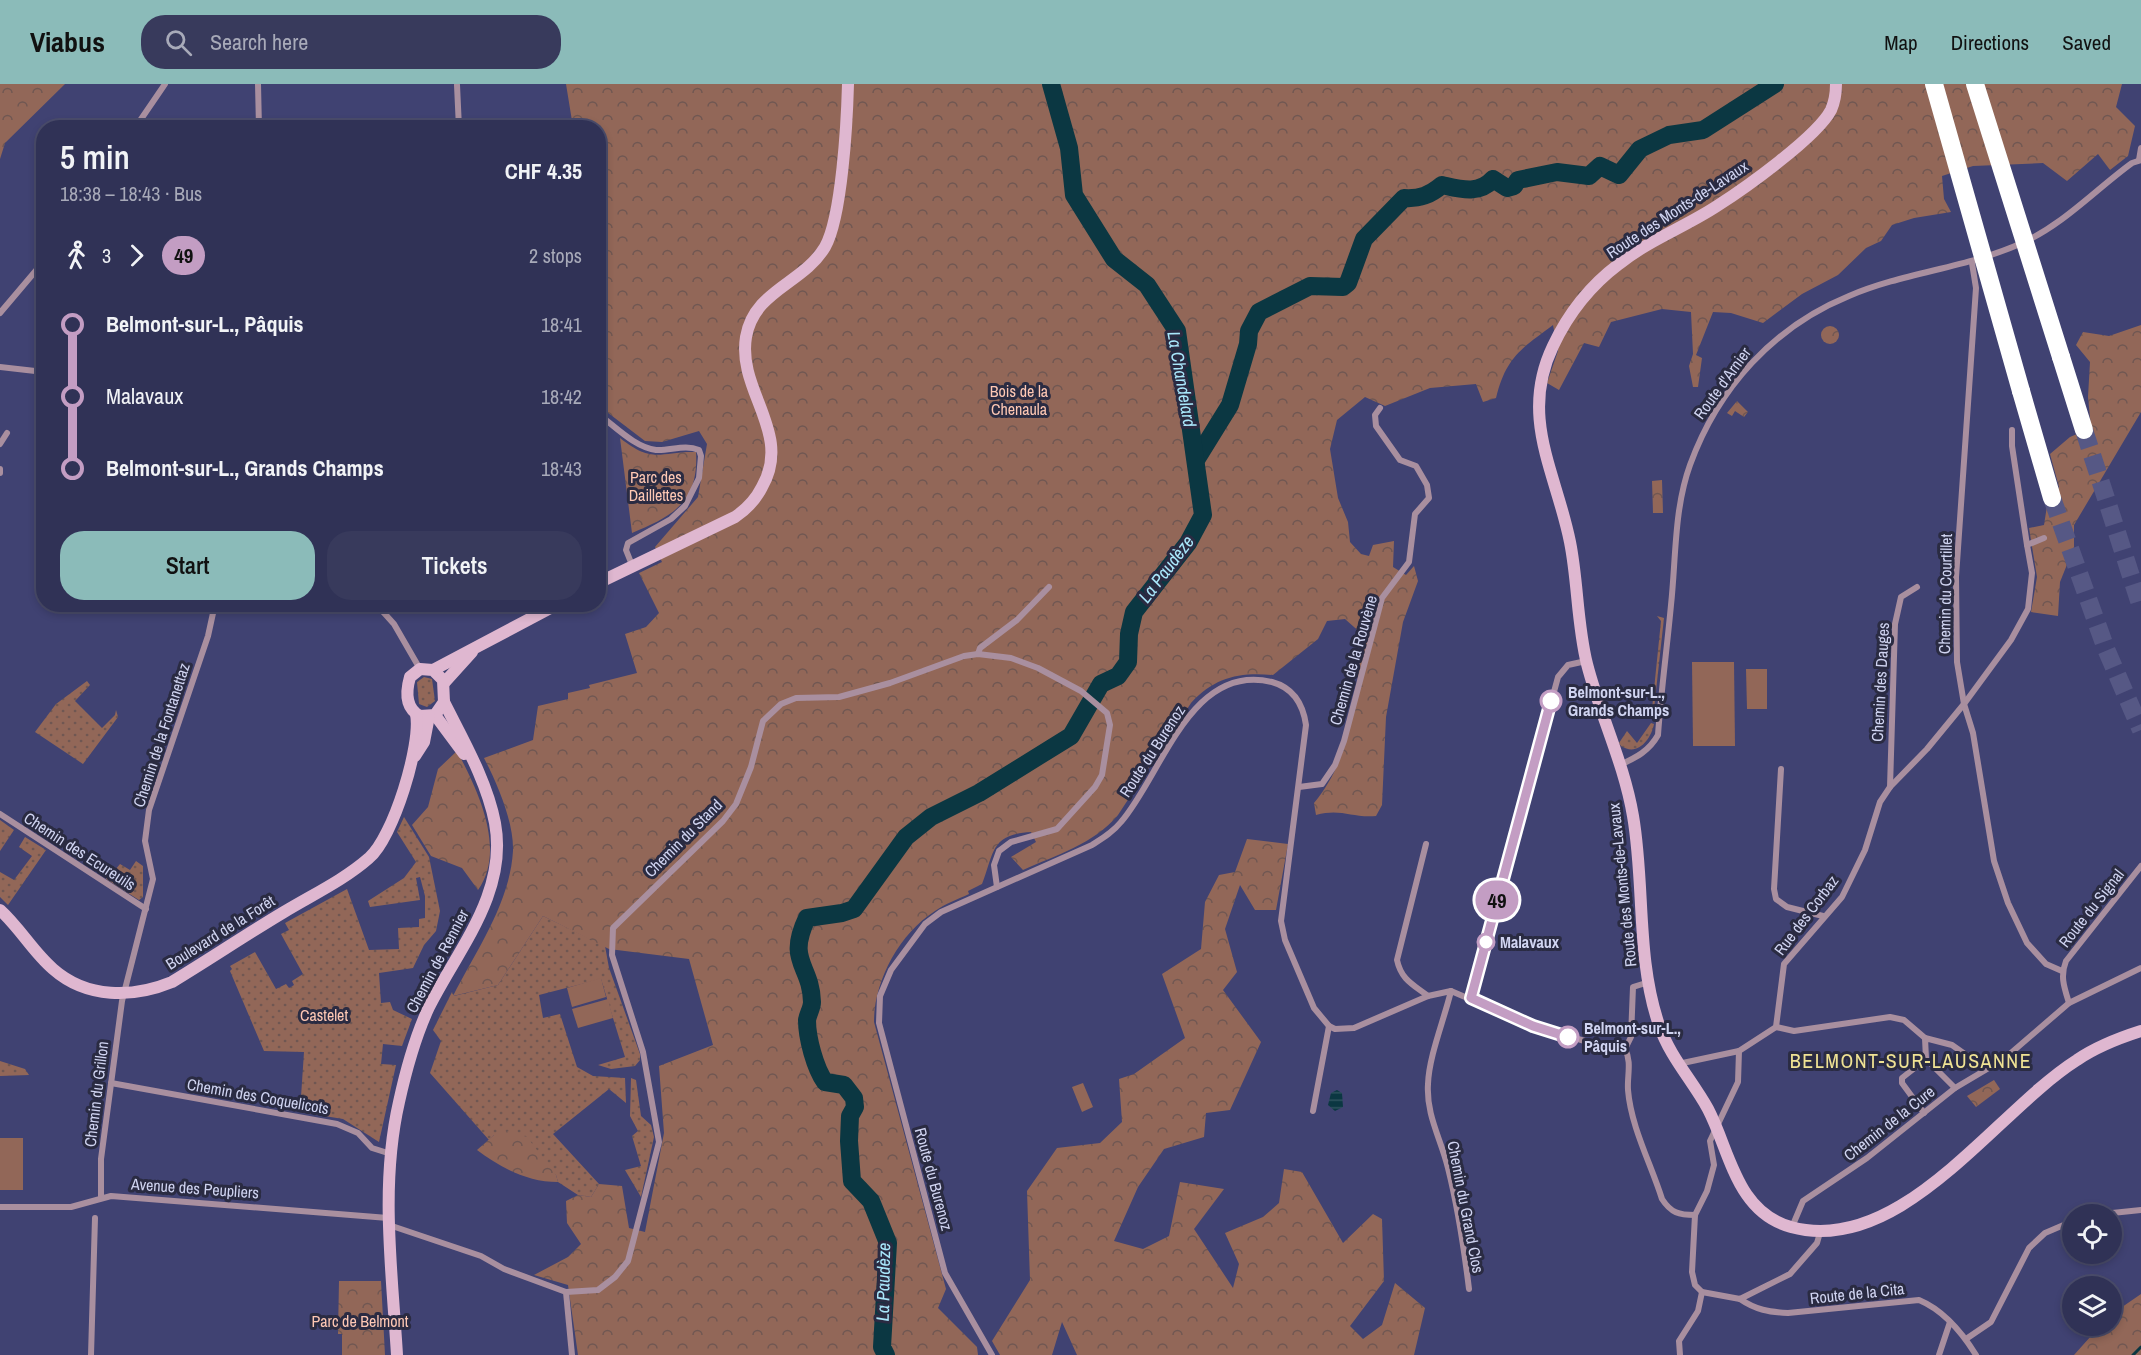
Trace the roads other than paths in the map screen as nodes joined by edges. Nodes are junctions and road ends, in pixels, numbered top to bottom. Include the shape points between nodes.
1 (165, 84) edge
2 (258, 84) edge
3 (848, 84) edge
4 (1836, 84) edge
5 (1934, 84) edge
6 (1975, 84) edge
7 (457, 85) edge
8 (140, 120) edge
9 (259, 120) edge
10 (459, 120) edge
11 (2141, 148) edge
12 (2140, 160) edge
13 (1972, 262) junction
14 (36, 270) edge
15 (0, 313) edge
16 (0, 367) edge
17 (36, 371) edge
18 (1380, 408) dead end
19 (606, 420) edge
20 (2084, 429) tunnel mouth
21 (2012, 430) dead end
22 (7, 433) dead end
23 (0, 444) edge
24 (2052, 498) tunnel mouth
25 (2044, 538) dead end
26 (2026, 545) junction
27 (632, 565) junction
28 (606, 579) edge
29 (1049, 587) dead end
30 (1917, 587) dead end
31 (213, 612) edge
32 (383, 612) edge
33 (544, 612) edge
34 (473, 651) junction
35 (978, 654) junction
36 (1586, 661) junction
37 (420, 669) junction
38 (433, 670) junction
39 (444, 683) junction
40 (444, 702) junction
41 (1964, 704) junction
42 (416, 714) junction
43 (432, 715) junction
44 (450, 736) junction
45 (424, 742) junction
46 (411, 762) junction
47 (473, 764) junction
48 (1620, 765) junction
49 (1781, 769) dead end
50 (1299, 787) junction
51 (1890, 787) junction
52 (0, 814) edge
53 (1426, 844) dead end
54 (2141, 866) edge
55 (997, 887) junction
56 (146, 909) junction
57 (0, 910) edge
58 (1823, 916) junction
59 (2141, 968) edge
60 (2062, 971) junction
61 (1649, 982) junction
62 (1451, 991) junction
63 (124, 994) junction
64 (1428, 996) junction
65 (1471, 998) junction
66 (2069, 1003) junction
67 (1329, 1026) junction
68 (1776, 1027) junction
69 (2141, 1031) edge
70 (1925, 1038) junction
71 (1625, 1049) junction
72 (1739, 1052) junction
73 (1969, 1057) dead end
74 (1926, 1059) junction
75 (1678, 1064) junction
76 (111, 1083) junction
77 (1955, 1088) junction
78 (1313, 1111) dead end
79 (1924, 1113) junction
80 (1716, 1128) junction
81 (391, 1154) junction
82 (101, 1198) junction
83 (0, 1208) edge
84 (2141, 1210) edge
85 (2122, 1212) edge
86 (1695, 1215) junction
87 (95, 1218) dead end
88 (388, 1222) junction
89 (2062, 1226) edge
90 (1792, 1227) junction
91 (1819, 1236) dead end
92 (1469, 1289) dead end
93 (566, 1292) junction
94 (1702, 1292) junction
95 (1740, 1299) junction
96 (1950, 1322) junction
97 (1966, 1339) junction
98 (991, 1354) edge
99 (91, 1355) edge
100 (398, 1355) edge
101 (572, 1355) edge
102 (1680, 1355) edge
103 (1939, 1355) edge
104 (1976, 1355) edge

1 - 8 street
2 - 9 street
3 - 27 street via 832,228 819,255 764,300 750,323 746,339 746,362 772,440 764,484 742,513
4 - 36 street, Route des Monts-de-Lavaux via 1833,104 1821,123 1773,166 1716,207 1650,242 1616,266 1581,301 1552,348 1538,392 1537,412 1570,543
5 - 24 highway, bridge
6 - 20 highway, bridge
7 - 10 street
11 - 12 street
12 - 13 street, Route d'Arnier via 2108,180 2057,223 2022,243
13 - 41 street, Chemin du Courtillet via 1976,288 1955,607 1957,662
13 - 48 street, Route d'Arnier via 1896,280 1818,310 1769,344 1721,403 1705,429 1685,488 1658,735 1652,746
14 - 15 street
16 - 17 street
18 - 50 street, Chemin de la Rouvène via 1375,415 1376,426 1400,460 1416,466 1430,498 1415,514 1409,562 1382,598 1335,765 1322,784
19 - 27 street via 644,447 693,447 701,456 699,478 685,506 671,519 628,543 626,550
21 - 26 street, Rue des Corbaz
22 - 23 street
25 - 26 street
26 - 41 street, Rue des Corbaz via 2032,573 2028,609 2011,640
27 - 28 street
29 - 35 street
30 - 51 street, Chemin des Dauges via 1901,597 1895,624
31 - 56 street, Chemin de la Fontanettaz via 151,802 145,841 153,879
32 - 37 street
33 - 34 street
34 - 38 street
34 - 39 street
35 - 55 street, Chemin du Stand via 1011,658 1082,691 1107,714 1110,725 1102,775 1095,787 1057,829 1011,842 999,851 994,865
35 - 93 street, Chemin du Stand via 840,697 796,698 781,704 763,722 736,804 613,928 612,955 644,1052 658,1142 628,1261 598,1290
36 - 48 street, Route des Monts-de-Lavaux
36 - 65 street via 1568,665 1558,677
37 - 38 street
37 - 42 street via 410,677 407,693
38 - 39 street
39 - 40 street
40 - 43 street
40 - 47 street, Chemin de Rennier
41 - 51 street, Rue des Corbaz
41 - 60 street, Chemin du Courtillet via 1973,733 1994,861 2008,903 2027,943 2046,964
42 - 43 street
42 - 46 street, Boulevard de la Forêt
43 - 44 street, Chemin de Rennier
43 - 45 street, Boulevard de la Forêt
44 - 45 street via 436,735
44 - 47 street, Chemin de Rennier
45 - 46 street, Boulevard de la Forêt
46 - 63 street, Boulevard de la Forêt via 385,835 369,858 172,982
47 - 81 street, Chemin de Rennier via 495,825 493,880 478,920 418,1034 394,1124
48 - 61 street, Route des Monts-de-Lavaux via 1637,843
49 - 58 street via 1776,899 1787,907
50 - 55 street, Route du Burenoz via 1306,725 1304,708 1283,685 1252,679 1236,681 1217,689 1191,714 1133,806 1108,835
50 - 67 street, Route du Burenoz via 1281,921 1314,1008
51 - 58 street, Rue des Corbaz via 1880,802 1865,850 1842,897
52 - 56 street, Chemin des Ecureuils
53 - 64 street via 1397,960 1407,982
54 - 60 street, Route du Signal
55 - 98 street, Route du Burenoz via 941,912 912,939 891,970 880,996 879,1023 945,1273
56 - 63 street, Chemin du Grillon
57 - 63 street, Boulevard de la Forêt via 63,976 96,991
58 - 68 street, Rue des Corbaz via 1784,964
59 - 66 street, Chemin de la Cure
60 - 66 street, Route du Signal
61 - 71 street via 1633,987 1631,1037
61 - 75 street, Route des Monts-de-Lavaux via 1660,1028
62 - 64 street
62 - 65 street
62 - 92 street, Chemin du Grand Clos via 1428,1083 1428,1105 1448,1169
63 - 76 street, Chemin du Grillon
64 - 67 street via 1354,1028
65 - 71 street via 1533,1026 1616,1050
66 - 77 street, Chemin de la Cure via 1995,1066
67 - 78 street
68 - 70 street via 1794,1031 1890,1017 1904,1020
68 - 72 street
69 - 90 street, Route des Monts-de-Lavaux via 2070,1064 1924,1192 1894,1210 1853,1226
70 - 73 street via 1952,1045
70 - 74 street
71 - 86 street via 1629,1057 1632,1110 1662,1199 1679,1215
72 - 75 street
72 - 80 street via 1738,1082
74 - 77 street
74 - 79 street via 1902,1078
75 - 80 street, Route des Monts-de-Lavaux
76 - 81 street, Chemin des Coquelicots via 337,1124 358,1133 372,1148
76 - 82 street, Chemin du Grillon via 101,1159
77 - 79 street, Chemin de la Cure
79 - 90 street, Chemin de la Cure via 1803,1201
80 - 86 street via 1710,1141 1714,1165
80 - 90 street, Route des Monts-de-Lavaux via 1743,1191 1771,1217
81 - 88 street, Chemin de Rennier
82 - 83 street, Avenue des Peupliers via 71,1207
82 - 88 street, Avenue des Peupliers
84 - 85 street
86 - 94 street via 1692,1272 1695,1285
87 - 99 street
88 - 93 street, Chemin du Stand
88 - 100 street, Chemin de Rennier
89 - 97 street via 2045,1233 2029,1248 1991,1322
91 - 95 street via 1790,1274
93 - 101 street
94 - 95 street, Route de la Cita
94 - 102 street via 1698,1311 1679,1341
95 - 96 street, Route de la Cita via 1753,1308 1788,1313 1919,1300
96 - 97 street, Route de la Cita
96 - 103 street
97 - 104 street, Route de la Cita

